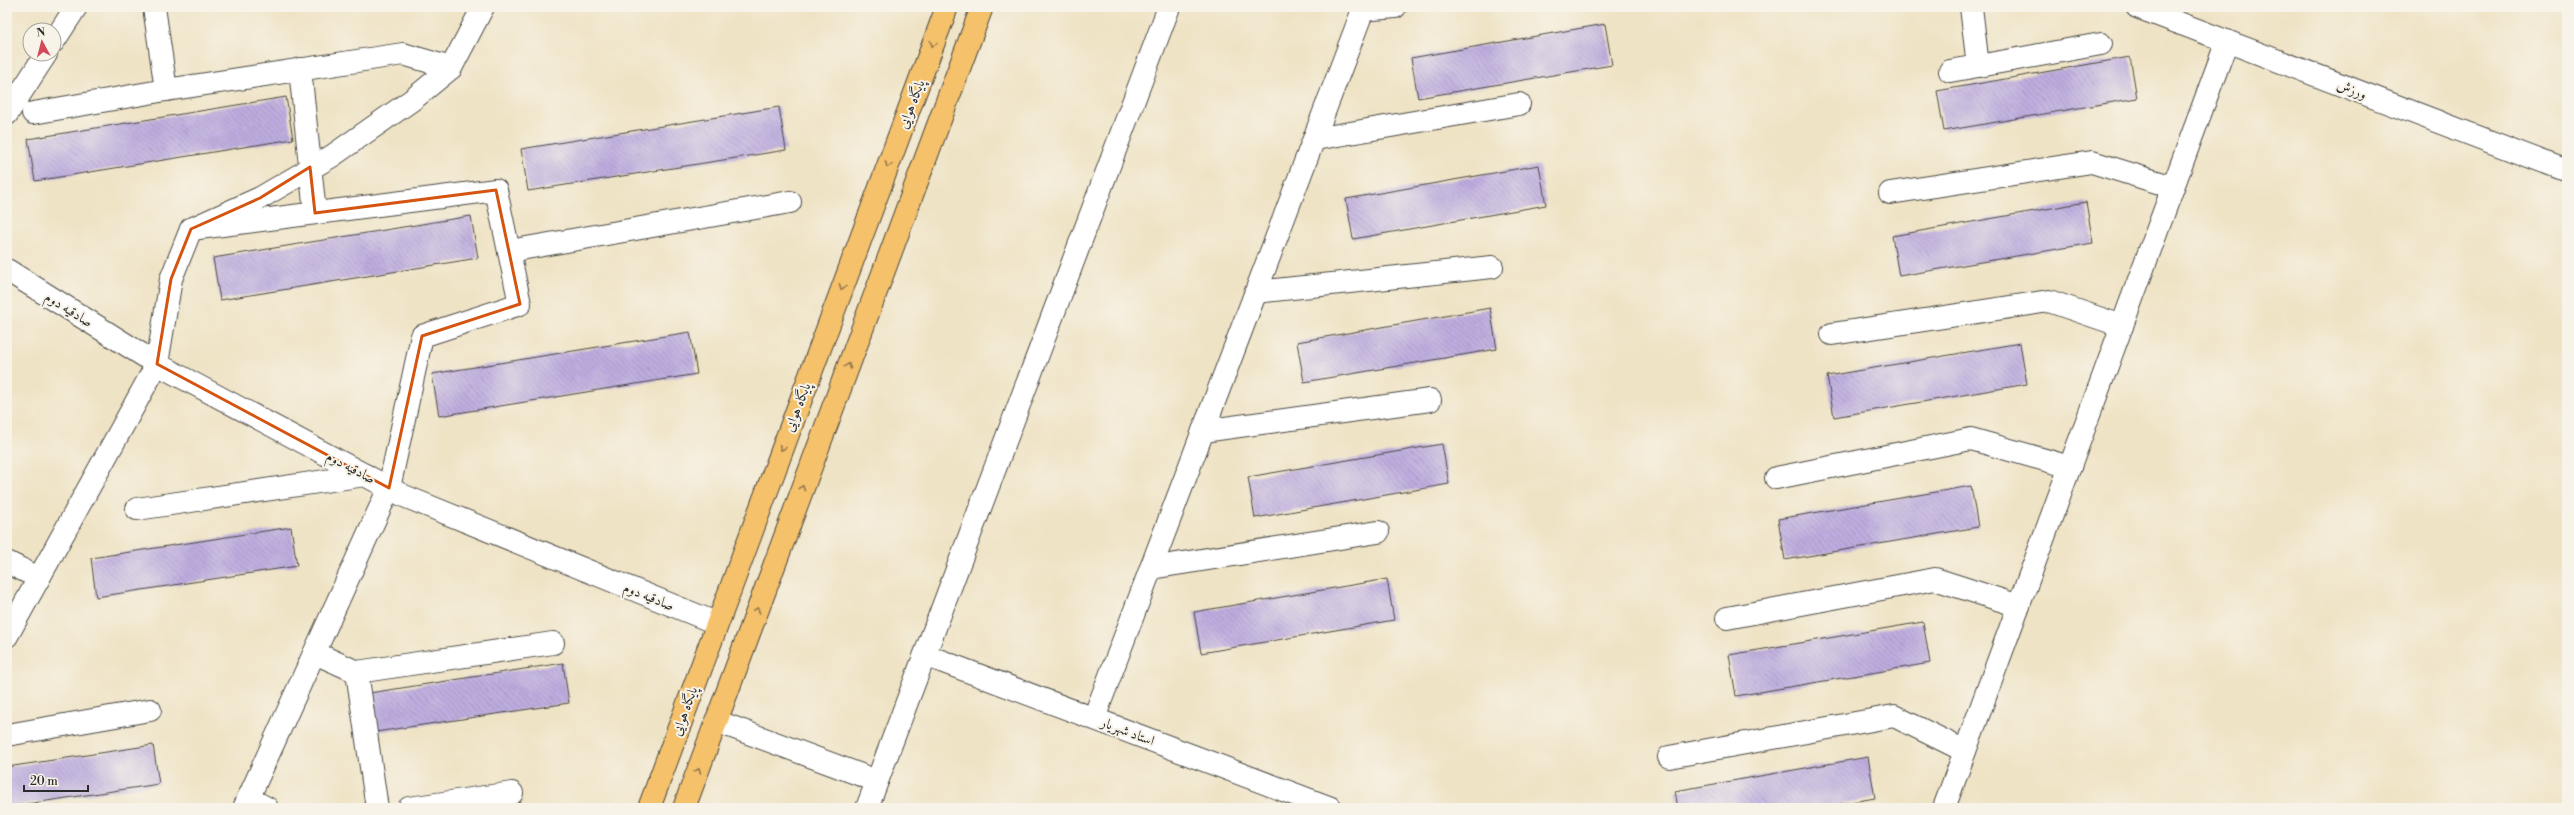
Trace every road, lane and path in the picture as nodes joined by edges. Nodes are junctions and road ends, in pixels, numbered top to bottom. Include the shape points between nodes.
1 (76, 7) edge
2 (154, 7) edge
3 (483, 7) edge
4 (947, 7) edge
5 (982, 7) edge
6 (1169, 7) edge
7 (1395, 7) edge
8 (1971, 7) edge
9 (2137, 7) edge
10 (1364, 9) edge
11 (62, 29) edge
12 (2227, 41) junction
13 (2101, 44) dead end
14 (41, 62) edge
15 (1978, 66) junction
16 (451, 68) junction
17 (300, 69) junction
18 (1950, 71) dead end
19 (166, 90) junction
20 (1519, 104) dead end
21 (33, 113) dead end
22 (7, 114) edge
23 (1314, 139) junction
24 (310, 168) junction
25 (2567, 171) edge
26 (2173, 187) junction
27 (1890, 193) dead end
28 (790, 202) dead end
29 (315, 213) junction
30 (191, 229) junction
31 (509, 251) junction
32 (1492, 267) dead end
33 (7, 270) edge
34 (1256, 292) junction
35 (2122, 326) junction
36 (1832, 334) dead end
37 (157, 364) junction
38 (1430, 400) dead end
39 (1203, 431) junction
40 (2070, 467) junction
41 (365, 475) junction
42 (1776, 478) dead end
43 (389, 488) junction
44 (137, 509) dead end
45 (1378, 532) dead end
46 (7, 562) edge
47 (1151, 568) junction
48 (39, 578) junction
49 (2019, 606) junction
50 (1727, 618) dead end
51 (716, 623) junction
52 (7, 636) edge
53 (747, 636) junction
54 (553, 642) dead end
55 (314, 653) junction
56 (925, 655) junction
57 (357, 672) junction
58 (150, 710) dead end
59 (1094, 718) junction
60 (716, 721) junction
61 (7, 735) edge
62 (1965, 751) junction
63 (1669, 757) dead end
64 (877, 781) junction
65 (512, 793) dead end
66 (253, 805) edge
67 (377, 808) edge
68 (410, 808) edge
69 (648, 808) edge
70 (684, 808) edge
71 (867, 808) edge
72 (1331, 808) edge
73 (1944, 808) edge

1 - 11 street
2 - 19 street
3 - 16 street
4 -> 51 main road, پایگاه هوایی
53 -> 5 main road
6 - 56 street
7 - 10 street
8 - 15 street
9 - 12 street, ورزش
10 - 23 street
12 - 25 street, ورزش
12 - 26 street
13 - 15 street
14 - 22 street
15 - 18 street
16 - 17 street via 403,54
16 - 24 street via 412,100 332,156
17 - 19 street
17 - 24 street
19 - 21 street
20 - 23 street
23 - 34 street
24 - 29 street
24 - 30 street via 260,198
26 - 27 street via 2092,162
26 - 35 street
28 - 31 street
29 - 30 street
29 - 31 street via 496,190
30 - 37 street via 171,278
31 - 43 street via 520,304 422,336
32 - 34 street
33 - 37 street, صادقیه دوم
34 - 39 street
35 - 36 street via 2049,301
35 - 40 street
37 - 41 street, صادقیه دوم
37 - 48 street
38 - 39 street
39 - 47 street
40 - 42 street via 1970,439
40 - 49 street
41 - 43 street, صادقیه دوم
41 - 44 street
43 - 51 street, صادقیه دوم
43 - 55 street
45 - 47 street
46 - 48 street
47 - 59 street
48 - 52 street
49 - 50 street via 1935,579
49 - 62 street
51 - 53 main road
51 - 69 main road, پایگاه هوایی
53 - 60 main road
54 - 57 street
55 - 57 street
55 - 66 street
56 - 59 street, استاد شهریار
56 - 64 street
57 - 67 street
58 - 61 street
59 - 72 street, استاد شهریار
60 - 64 street
70 -> 60 main road
62 - 63 street via 1894,716
62 - 73 street
64 - 71 street
65 - 68 street

